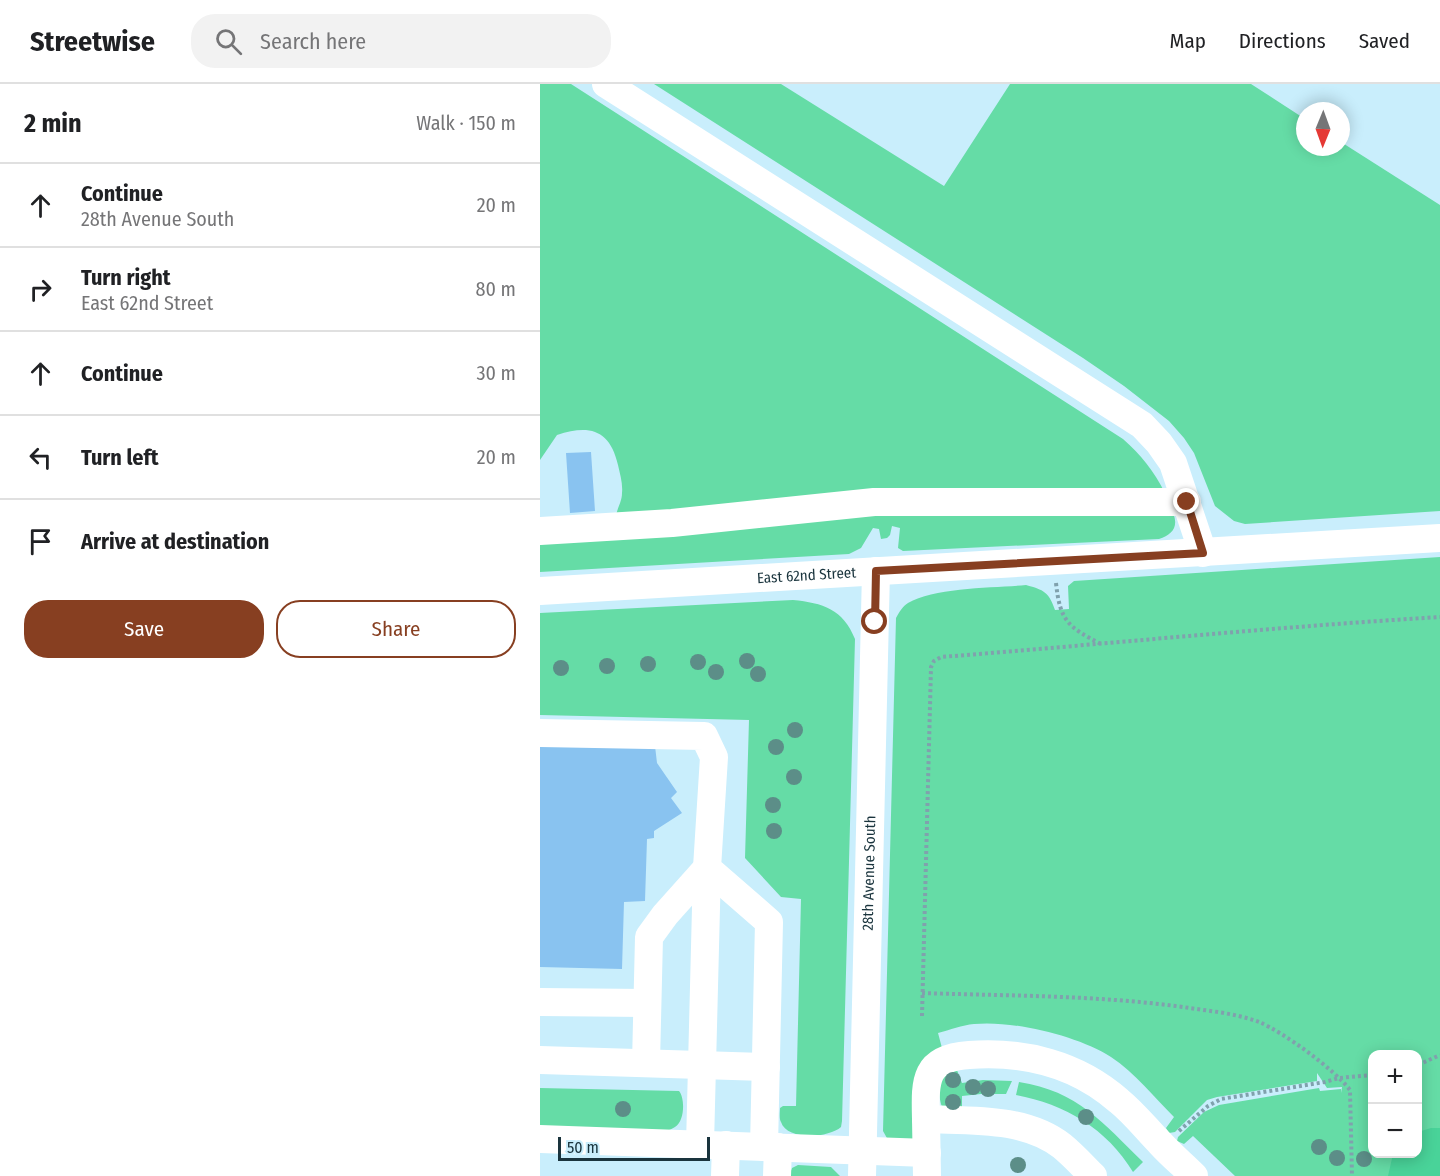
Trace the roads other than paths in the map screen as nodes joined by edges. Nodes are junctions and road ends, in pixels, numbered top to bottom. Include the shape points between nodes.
1 (606, 84) edge
2 (1187, 502) junction
3 (540, 531) edge
4 (1440, 538) edge
5 (1203, 553) junction
6 (876, 571) junction
7 (540, 591) edge
8 (540, 733) edge
9 (707, 868) junction
10 (540, 1002) edge
11 (648, 1004) junction
12 (540, 1060) edge
13 (646, 1064) junction
14 (701, 1065) junction
15 (766, 1067) junction
16 (926, 1119) junction
17 (540, 1139) edge
18 (713, 1145) junction
19 (771, 1147) junction
20 (862, 1163) edge
21 (927, 1164) edge
22 (725, 1176) edge
23 (777, 1176) edge
24 (1093, 1176) edge
25 (1194, 1176) edge

1 - 2 street via 1142,425 1173,463
2 - 3 street via 874,502 672,523
2 - 5 street
4 - 5 street, East 62nd Street
5 - 6 street, East 62nd Street
6 - 7 street, East 62nd Street
6 - 20 street, 28th Avenue South
8 - 9 street via 704,736 714,757
9 - 11 street via 649,937
9 - 14 street
9 - 15 street via 769,922
10 - 11 street
11 - 13 street
12 - 13 street
13 - 14 street
14 - 15 street
14 - 18 street
15 - 19 street
16 - 21 street
16 - 24 street via 998,1122 1030,1129 1061,1145
16 - 25 street via 925,1087 934,1065 954,1056 1029,1057 1060,1065 1119,1100
17 - 18 street
18 - 19 street
18 - 22 street
19 - 20 street
19 - 23 street
20 - 21 street

